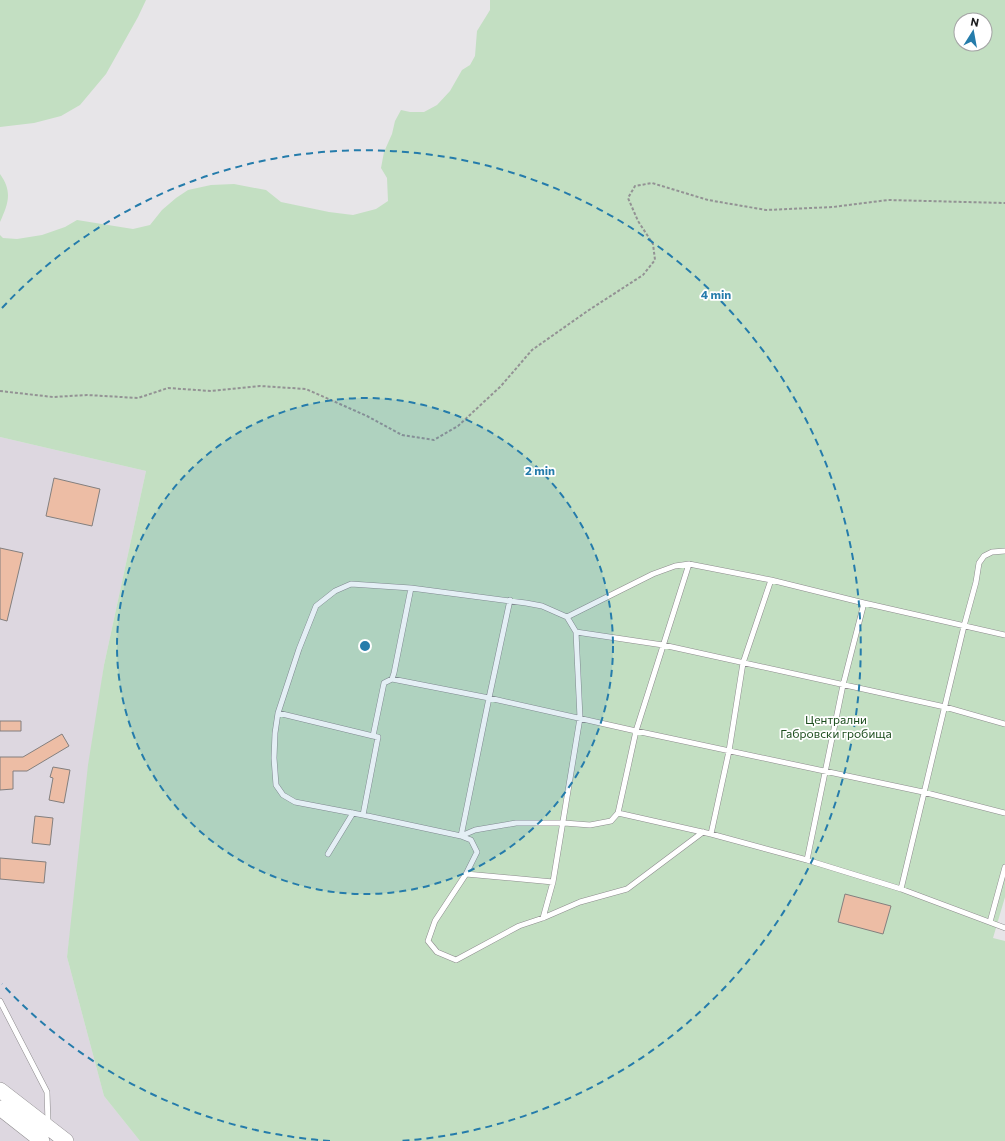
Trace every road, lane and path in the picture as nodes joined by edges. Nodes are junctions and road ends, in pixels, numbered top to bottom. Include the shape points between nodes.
1 (1005, 203) edge
2 (0, 392) edge
3 (1005, 551) edge
4 (689, 564) junction
5 (771, 580) junction
6 (411, 588) junction
7 (510, 600) junction
8 (864, 603) junction
9 (567, 617) junction
10 (964, 626) junction
11 (576, 632) junction
12 (1005, 635) edge
13 (663, 645) junction
14 (743, 663) junction
15 (392, 679) junction
16 (843, 685) junction
17 (489, 698) junction
18 (945, 707) junction
19 (278, 713) junction
20 (580, 718) junction
21 (1005, 724) edge
22 (636, 731) junction
23 (373, 736) junction
24 (729, 751) junction
25 (826, 771) junction
26 (924, 792) junction
27 (1005, 812) edge
28 (353, 813) junction
29 (618, 813) junction
30 (363, 815) junction
31 (564, 823) junction
32 (703, 832) junction
33 (710, 834) junction
34 (460, 836) junction
35 (328, 854) dead end
36 (807, 860) junction
37 (1005, 867) edge
38 (466, 874) junction
39 (553, 882) junction
40 (901, 889) junction
41 (543, 918) junction
42 (990, 922) junction
43 (1005, 928) edge
44 (0, 1001) edge
45 (0, 1090) edge
46 (0, 1108) edge
47 (45, 1134) edge
48 (66, 1141) edge

1 - 2 path via 888,200 833,207 766,210 708,200 652,183 635,186 628,198 638,221 653,244 655,260 643,275 532,350 501,386 458,426 434,440 402,435 367,416 306,389 260,386 211,391 168,388 138,398 87,395 54,397
3 - 10 lane via 992,552 984,556 979,563
4 - 5 lane
4 - 9 lane via 653,574
4 - 13 lane
5 - 8 lane
5 - 14 lane
6 - 7 lane
6 - 15 lane
6 - 19 lane via 351,584 335,591 316,606
7 - 9 lane via 542,606
7 - 17 lane
8 - 10 lane
8 - 16 lane
9 - 11 lane
10 - 12 lane
10 - 18 lane
11 - 13 lane
11 - 20 lane
13 - 14 lane
13 - 22 lane
14 - 16 lane
14 - 24 lane
15 - 17 lane
15 - 23 lane via 384,683
16 - 18 lane
16 - 25 lane
17 - 20 lane
17 - 34 lane
18 - 21 lane
18 - 26 lane
19 - 23 lane
19 - 28 lane via 274,758 276,785 283,795 295,802
20 - 22 lane
20 - 31 lane
22 - 24 lane
22 - 29 lane
23 - 30 lane via 378,737
24 - 25 lane
24 - 33 lane
25 - 26 lane
25 - 36 lane
26 - 27 lane
26 - 40 lane
28 - 30 lane
28 - 35 lane
29 - 31 lane via 611,821 590,826
29 - 32 lane
30 - 34 lane
31 - 34 lane via 516,823 475,830
31 - 39 lane
32 - 33 lane
32 - 41 lane via 626,888 580,902
33 - 36 lane
34 - 38 lane via 471,840 477,852
36 - 40 lane
37 - 42 lane
38 - 39 lane
38 - 41 lane via 435,921 428,941 437,952 456,960 519,926
39 - 41 lane
40 - 42 lane
42 - 43 lane
44 - 47 lane via 47,1092
45 - 47 main road
46 - 47 main road
47 - 48 main road

